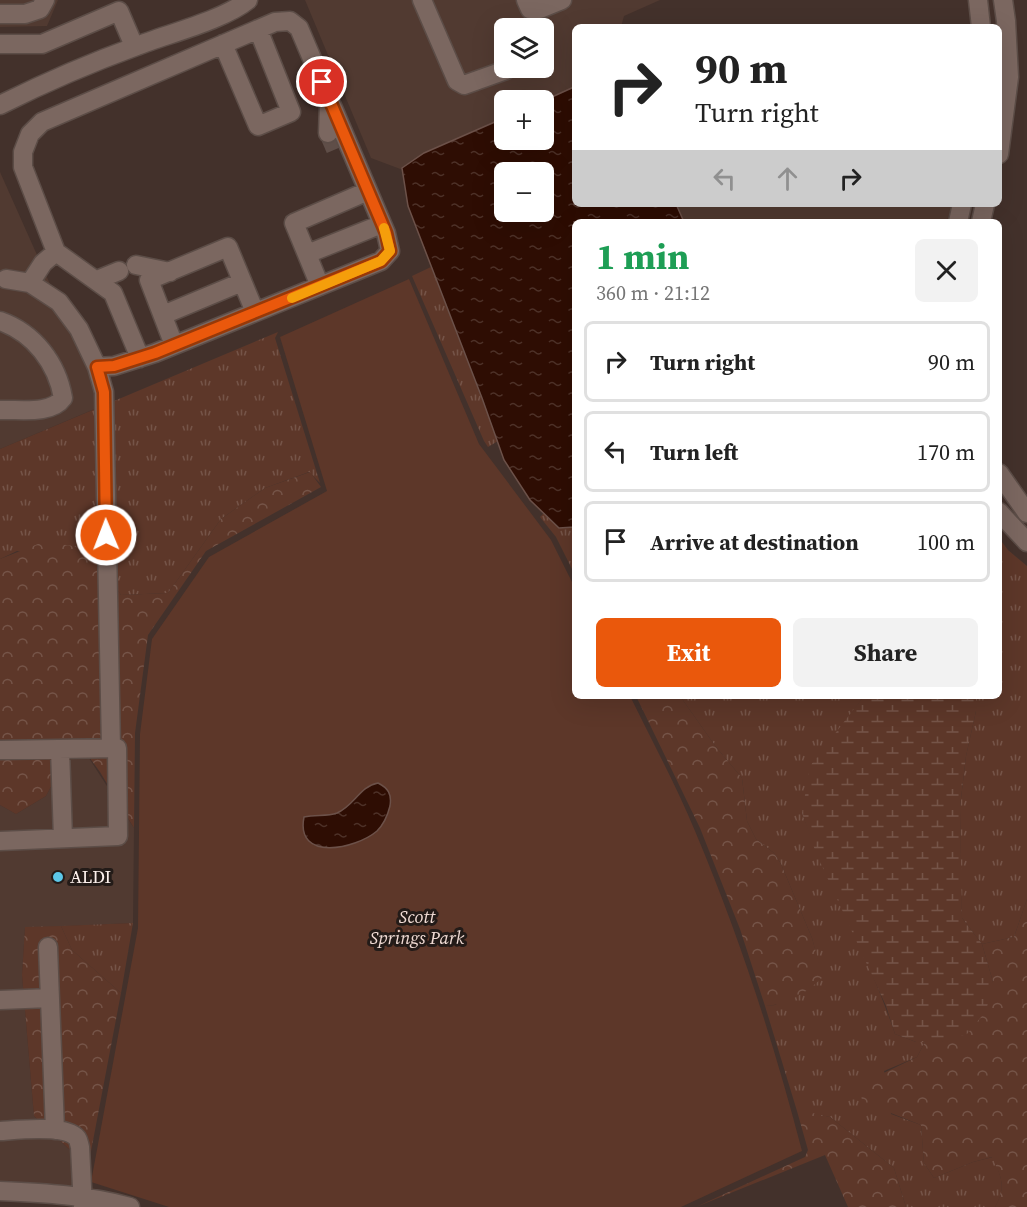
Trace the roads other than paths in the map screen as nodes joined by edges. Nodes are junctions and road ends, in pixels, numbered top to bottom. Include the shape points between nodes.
1 (45, 0) edge
2 (248, 0) edge
3 (423, 0) edge
4 (526, 0) edge
5 (562, 0) edge
6 (1003, 0) edge
7 (982, 1) edge
8 (117, 5) edge
9 (0, 14) edge
10 (981, 24) edge
11 (258, 29) junction
12 (0, 44) edge
13 (223, 44) junction
14 (134, 46) junction
15 (494, 74) edge
16 (329, 100) junction
17 (0, 105) edge
18 (1002, 131) edge
19 (328, 133) tunnel mouth
20 (337, 154) tunnel mouth
21 (360, 171) junction
22 (368, 191) junction
23 (382, 224) junction
24 (56, 252) junction
25 (307, 254) junction
26 (170, 272) junction
27 (6, 279) dead end
28 (97, 280) junction
29 (242, 282) junction
30 (30, 283) junction
31 (320, 286) junction
32 (255, 312) junction
33 (163, 315) junction
34 (0, 321) edge
35 (174, 345) junction
36 (140, 358) junction
37 (97, 367) junction
38 (0, 410) edge
39 (1002, 477) edge
40 (1022, 507) edge
41 (1002, 512) edge
42 (1002, 515) edge
43 (1027, 542) edge
44 (111, 748) junction
45 (60, 749) junction
46 (0, 750) edge
47 (63, 838) junction
48 (0, 841) edge
49 (48, 947) dead end
50 (50, 998) junction
51 (0, 1000) edge
52 (55, 1130) junction
53 (0, 1131) edge
54 (0, 1191) edge
55 (82, 1202) edge
56 (130, 1207) edge

1 - 9 street via 40,9 25,14
2 - 14 street via 216,17
3 - 15 street via 457,81 464,85
4 - 5 street via 530,9
6 - 18 street via 1009,77
7 - 10 street
8 - 12 street via 42,44
8 - 14 street
11 - 13 street
11 - 13 street via 291,112 283,116 258,126
11 - 16 street via 290,21 298,28
13 - 24 street via 42,122 30,134 23,152 23,167
14 - 17 street
16 - 19 street
16 - 21 street
20 - 21 street
21 - 22 street
22 - 23 street
22 - 25 street via 294,223
23 - 25 street
23 - 31 street via 390,251 381,261
24 - 28 street
24 - 30 street
25 - 31 street
26 - 28 street via 128,268
26 - 29 street via 228,248
26 - 33 street via 149,280
27 - 30 street
28 - 36 street via 113,293
29 - 32 street
29 - 33 street
30 - 37 street via 60,302 79,329
31 - 32 street
32 - 35 street
33 - 35 street
34 - 38 street via 28,335 46,355 56,372 63,398 50,408
35 - 36 street
36 - 37 street
37 - 44 street via 104,392
39 - 40 street
40 - 41 street
42 - 43 street
44 - 45 street
44 - 47 street via 117,748 118,836
45 - 46 street
45 - 47 street
47 - 48 street
49 - 50 street
50 - 51 street
50 - 52 street
52 - 53 street
52 - 55 street via 77,1138
54 - 55 street via 50,1193
55 - 56 street

